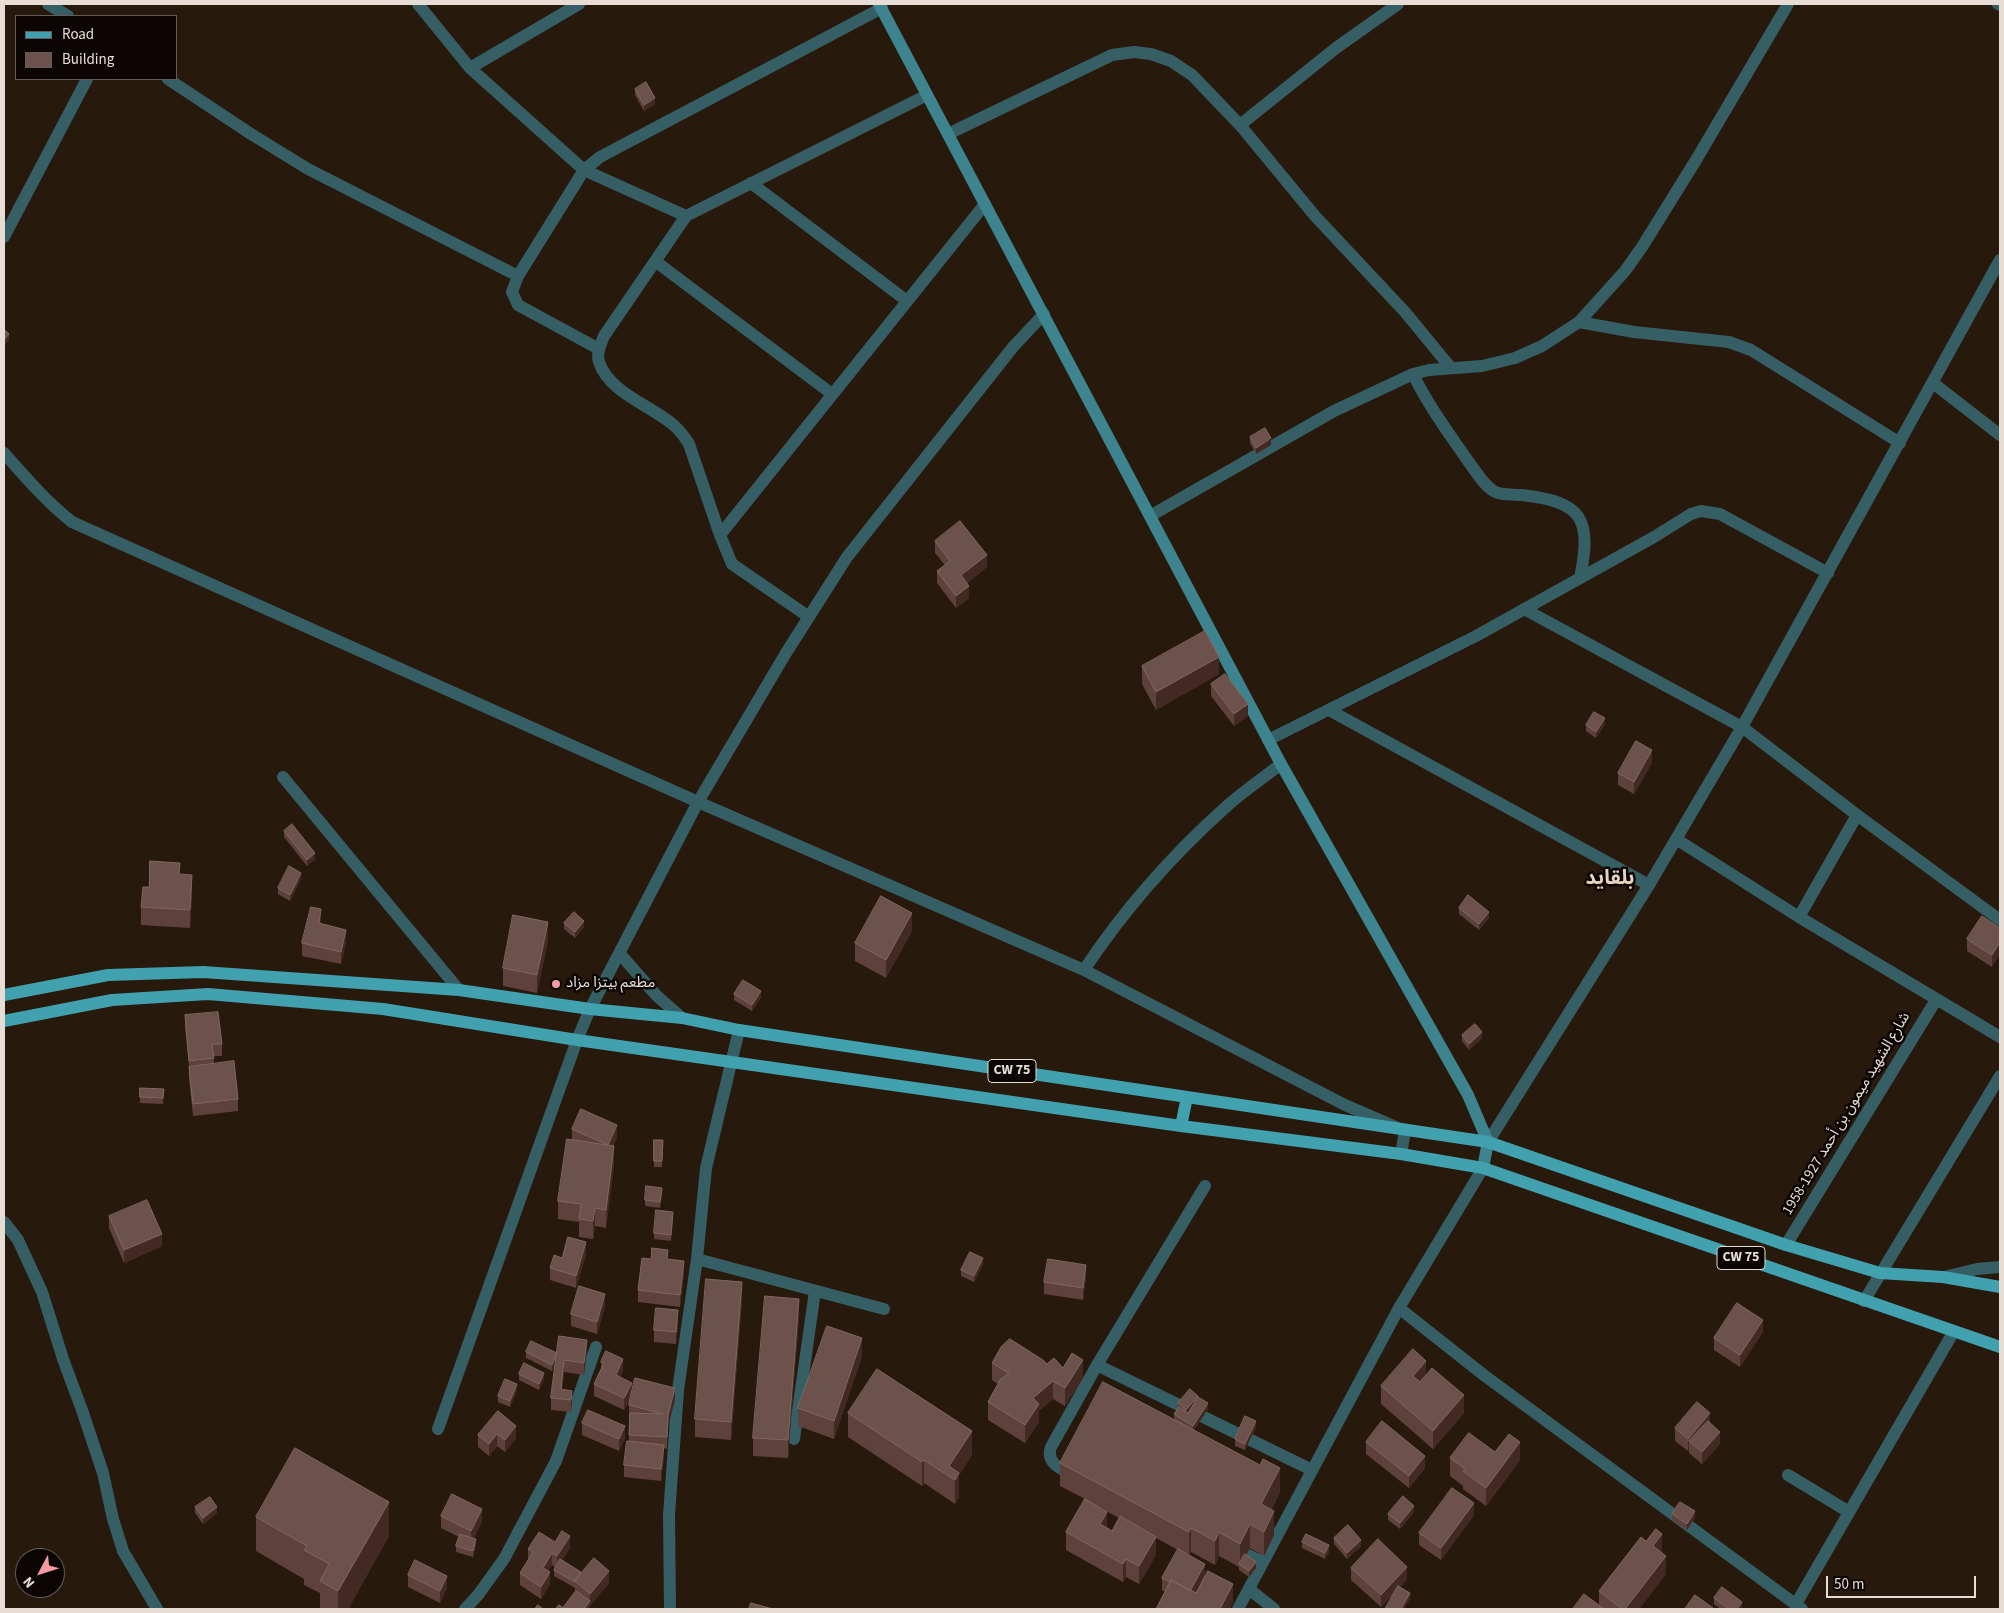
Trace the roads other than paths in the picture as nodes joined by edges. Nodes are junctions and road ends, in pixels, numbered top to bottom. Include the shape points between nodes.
1 (48, 4) edge
2 (418, 4) edge
3 (579, 4) edge
4 (1398, 4) edge
5 (1788, 4) edge
6 (880, 6) edge
7 (66, 15) edge
8 (470, 68) junction
9 (86, 80) edge
10 (169, 80) edge
11 (927, 95) junction
12 (1240, 125) junction
13 (948, 134) junction
14 (584, 170) junction
15 (751, 183) junction
16 (985, 204) junction
17 (686, 216) junction
18 (4, 237) edge
19 (2000, 260) edge
20 (655, 261) junction
21 (518, 276) junction
22 (907, 301) junction
23 (1044, 314) junction
24 (1579, 322) junction
25 (599, 349) junction
26 (1451, 368) junction
27 (1413, 374) junction
28 (1933, 383) junction
29 (832, 394) junction
30 (2000, 435) edge
31 (1900, 443) junction
32 (4, 453) edge
33 (1150, 516) junction
34 (720, 536) junction
35 (1828, 573) junction
36 (1580, 578) junction
37 (1524, 609) junction
38 (809, 618) junction
39 (1329, 710) junction
40 (1742, 727) junction
41 (1268, 740) junction
42 (1281, 764) junction
43 (283, 777) dead end
44 (698, 802) junction
45 (1857, 815) junction
46 (1676, 838) junction
47 (1649, 885) junction
48 (1799, 917) junction
49 (2000, 920) edge
50 (620, 954) junction
51 (1084, 970) junction
52 (459, 990) junction
53 (4, 995) edge
54 (1936, 1000) junction
55 (590, 1009) junction
56 (682, 1018) junction
57 (4, 1021) edge
58 (739, 1030) junction
59 (2000, 1037) edge
60 (577, 1040) junction
61 (732, 1062) junction
62 (2000, 1076) edge
63 (1187, 1097) junction
64 (1181, 1126) junction
65 (1405, 1131) junction
66 (1488, 1142) junction
67 (1401, 1154) junction
68 (1483, 1168) junction
69 (1205, 1186) dead end
70 (4, 1222) edge
71 (1786, 1245) junction
72 (697, 1259) junction
73 (2000, 1267) edge
74 (1880, 1273) junction
75 (1943, 1277) junction
76 (2000, 1287) edge
77 (815, 1291) junction
78 (1864, 1301) junction
79 (1399, 1308) junction
80 (884, 1310) dead end
81 (1954, 1331) junction
82 (2000, 1346) edge
83 (596, 1347) dead end
84 (1097, 1365) junction
85 (438, 1429) dead end
86 (794, 1439) dead end
87 (1312, 1470) junction
88 (1788, 1474) dead end
89 (1088, 1482) edge
90 (1849, 1512) junction
91 (1219, 1542) edge
92 (1263, 1562) junction
93 (1249, 1589) junction
94 (1799, 1607) edge
95 (157, 1609) edge
96 (465, 1609) edge
97 (670, 1609) edge
98 (1238, 1609) edge
99 (1274, 1609) edge

1 - 7 street
2 - 8 street
3 - 8 street
4 - 12 street via 1336,48
5 - 24 street via 1642,247
6 - 11 main road
6 - 14 street via 600,157
8 - 14 street
9 - 18 street
10 - 21 street via 308,169
11 - 13 main road
11 - 15 street
12 - 13 street via 1192,75 1171,60 1134,52 1105,58
12 - 26 street via 1315,216 1405,312
13 - 16 main road
14 - 17 street
14 - 21 street
15 - 17 street
15 - 22 street
16 - 22 street
16 - 23 main road
17 - 20 street
19 - 28 street
20 - 25 street via 604,336
20 - 29 street
21 - 25 street via 512,292 518,305
22 - 29 street
23 - 33 main road
23 - 38 street via 1013,347 847,557
24 - 26 street via 1542,346 1515,358 1482,366
24 - 31 street via 1634,332 1729,342 1751,350
25 - 34 street via 598,360 615,384 680,430 689,444
26 - 27 street
27 - 33 street via 1334,411
27 - 36 street via 1433,412 1493,491 1560,503 1576,513 1586,537
28 - 30 street
28 - 31 street
29 - 34 street
31 - 35 street
32 - 44 street via 37,491 72,522
33 - 41 main road
34 - 38 street via 732,564
35 - 36 street via 1720,514 1701,511
35 - 40 street
36 - 37 street
37 - 39 street
37 - 40 street
38 - 44 street
39 - 41 street
39 - 47 street
40 - 45 street
40 - 46 street
41 - 42 main road
42 - 51 street via 1229,805 1165,867 1111,929
42 - 66 main road via 1468,1095
43 - 52 street
44 - 50 street
44 - 51 street
45 - 48 street
45 - 49 street
46 - 47 street
46 - 48 street
47 - 66 street
48 - 54 street
50 - 55 street
50 - 56 street via 657,996
51 - 65 street via 1345,1105
52 - 53 main road, CW 75 via 204,972 108,975
52 - 55 main road, CW 75
54 - 59 street
54 - 71 street, شارع الشهيد ميمون بن أحمد 1927-1958
55 - 56 main road, CW 75
55 - 60 street
56 - 58 main road, CW 75
57 - 60 main road, CW 75 via 112,1000 208,994 383,1009
58 - 61 street
58 - 63 main road, CW 75
60 - 61 main road, CW 75
60 - 85 street
61 - 64 main road, CW 75
61 - 72 street via 706,1168
62 - 74 street
63 - 64 main road
63 - 65 main road, CW 75
64 - 67 main road, CW 75
65 - 66 main road, CW 75
65 - 67 street
66 - 68 main road
66 - 71 main road, CW 75
67 - 68 main road, CW 75
68 - 78 main road, CW 75
68 - 79 street
69 - 84 street
70 - 95 street via 18,1240 42,1292 103,1473 123,1551
71 - 74 main road, CW 75
72 - 77 street
72 - 97 street via 677,1410 669,1515
73 - 75 street
74 - 75 main road, CW 75
74 - 78 street
75 - 76 main road, CW 75
77 - 80 street
77 - 86 street
78 - 81 main road, CW 75
79 - 87 street
79 - 94 street
81 - 82 main road, CW 75
81 - 90 street
83 - 96 street via 556,1461 504,1559
84 - 87 street
84 - 89 street via 1049,1452 1050,1458 1062,1470
87 - 92 street
88 - 90 street
90 - 94 street
91 - 92 street
92 - 93 street
93 - 98 street
93 - 99 street

